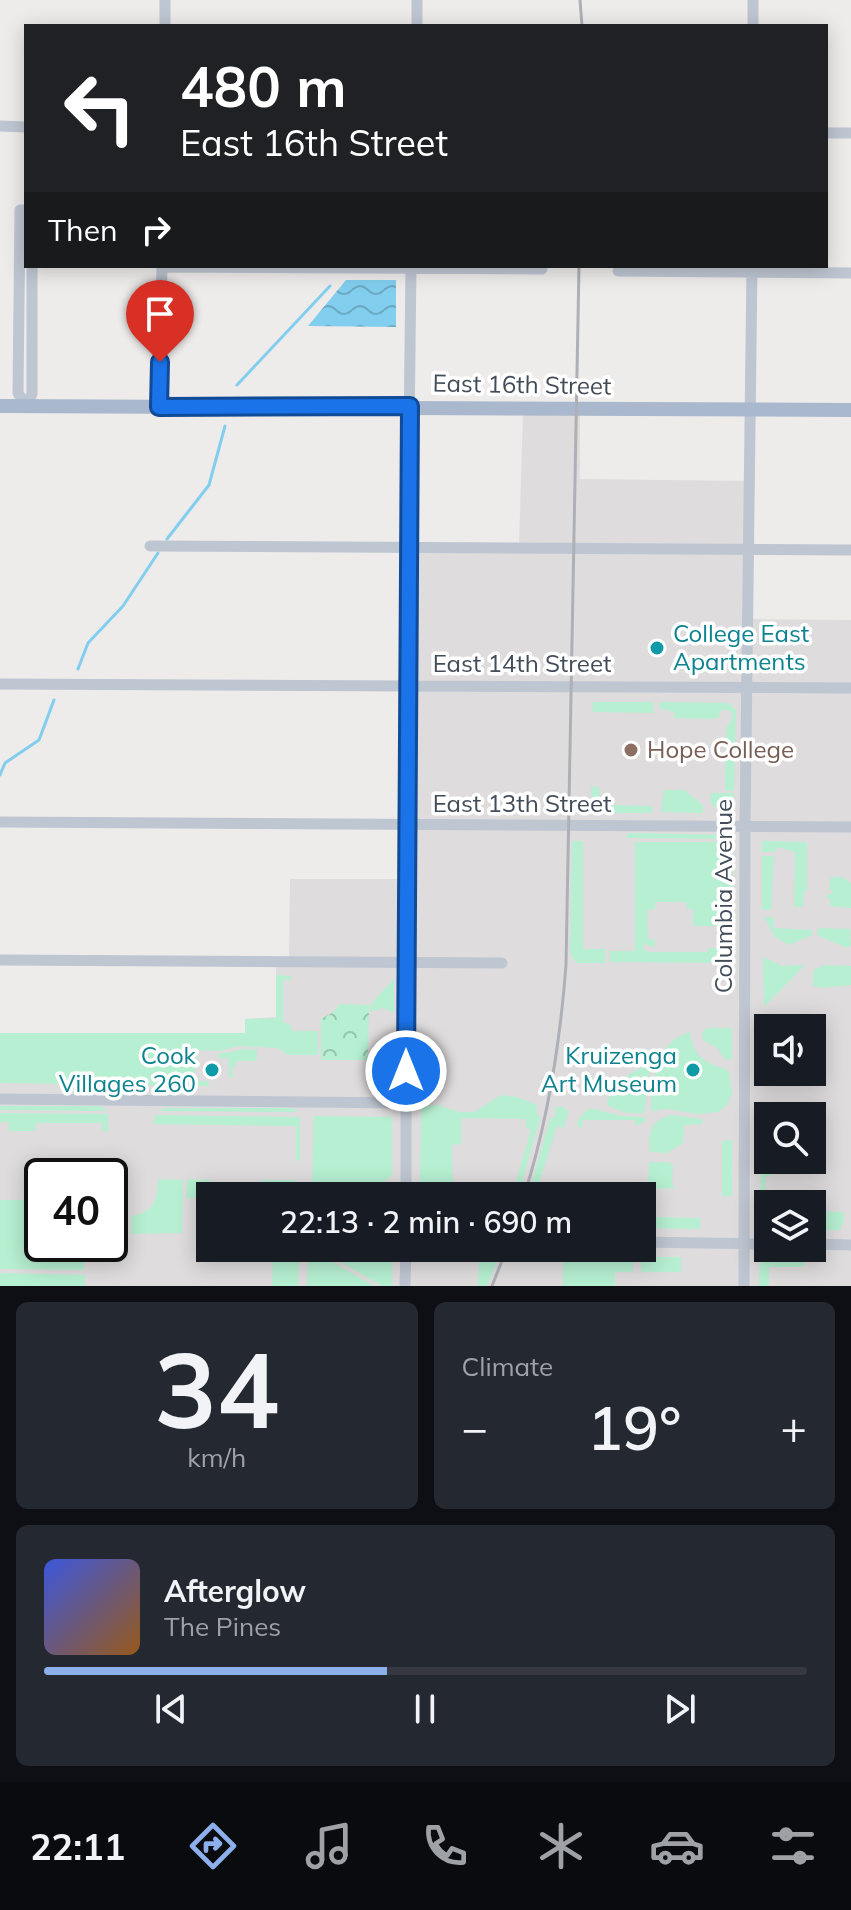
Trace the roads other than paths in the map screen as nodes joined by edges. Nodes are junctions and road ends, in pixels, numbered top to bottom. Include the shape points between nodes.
1 (165, 0) edge
2 (417, 0) edge
3 (753, 0) edge
4 (165, 24) edge
5 (417, 24) edge
6 (753, 24) edge
7 (0, 126) edge
8 (24, 127) edge
9 (828, 133) edge
10 (851, 133) edge
11 (24, 210) edge
12 (32, 268) edge
13 (162, 268) edge
14 (411, 268) edge
15 (476, 268) edge
16 (542, 269) dead end
17 (752, 269) edge
18 (618, 271) dead end
19 (851, 273) edge
20 (0, 406) edge
21 (26, 406) junction
22 (410, 406) junction
23 (159, 407) junction
24 (750, 409) junction
25 (851, 410) edge
26 (150, 546) dead end
27 (408, 547) junction
28 (748, 550) junction
29 (851, 550) edge
30 (0, 684) edge
31 (406, 686) junction
32 (747, 687) junction
33 (851, 688) edge
34 (0, 822) edge
35 (406, 826) junction
36 (745, 827) junction
37 (851, 827) edge
38 (0, 960) edge
39 (405, 962) junction
40 (502, 963) dead end
41 (0, 1099) edge
42 (406, 1103) junction
43 (406, 1182) edge
44 (656, 1242) edge
45 (745, 1243) junction
46 (754, 1243) edge
47 (826, 1244) edge
48 (851, 1245) edge
49 (406, 1262) edge
50 (405, 1286) edge
51 (744, 1286) edge

1 - 4 street
2 - 5 street
3 - 6 street
7 - 8 street
9 - 10 street
11 - 21 street via 18,393
12 - 21 street via 32,394
13 - 23 street
14 - 22 street
15 - 16 street
17 - 18 street
17 - 19 street
17 - 24 street, Columbia Avenue
20 - 21 main road, East 16th Street
21 - 23 main road, East 16th Street
22 - 23 main road, East 16th Street
22 - 24 main road, East 16th Street
22 - 27 street
24 - 25 main road, East 16th Street
24 - 28 street, Columbia Avenue
26 - 27 street
27 - 28 street
27 - 31 street
28 - 29 street
28 - 32 street, Columbia Avenue
30 - 31 street, East 14th Street
31 - 32 street, East 14th Street
31 - 35 street
32 - 33 street, East 14th Street
32 - 36 street, Columbia Avenue
34 - 35 street, East 13th Street
35 - 36 street, East 13th Street
35 - 39 street
36 - 37 street, East 13th Street
36 - 45 street, Columbia Avenue
38 - 39 street
39 - 40 street
39 - 42 street
41 - 42 street
42 - 43 street
44 - 45 street
45 - 46 street
45 - 51 street, Columbia Avenue
47 - 48 street
49 - 50 street

